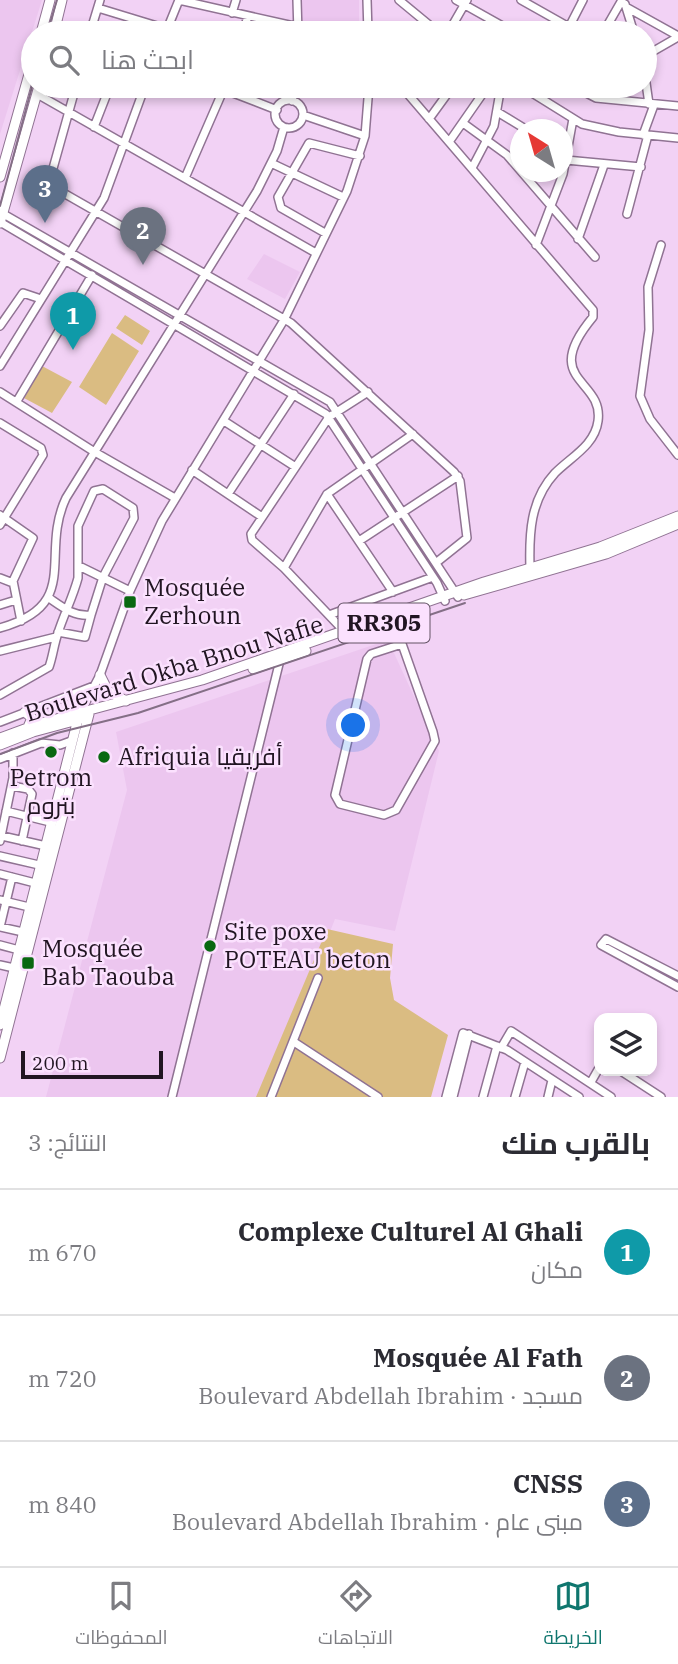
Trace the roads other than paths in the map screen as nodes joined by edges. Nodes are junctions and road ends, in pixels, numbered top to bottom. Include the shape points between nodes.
1 (50, 0) edge
2 (62, 0) edge
3 (179, 0) edge
4 (236, 0) edge
5 (298, 0) edge
6 (367, 0) edge
7 (399, 0) edge
8 (456, 0) edge
9 (521, 0) edge
10 (583, 0) edge
11 (466, 2) edge
12 (624, 2) edge
13 (99, 4) edge
14 (232, 13) junction
15 (248, 16) junction
16 (44, 21) edge
17 (57, 21) edge
18 (94, 21) edge
19 (141, 21) edge
20 (170, 21) edge
21 (247, 21) edge
22 (266, 21) edge
23 (298, 21) edge
24 (368, 21) edge
25 (424, 21) edge
26 (455, 21) edge
27 (496, 21) edge
28 (553, 21) edge
29 (572, 21) edge
30 (611, 21) edge
31 (630, 21) edge
32 (654, 21) edge
33 (657, 23) edge
34 (678, 36) edge
35 (657, 48) edge
36 (22, 98) edge
37 (36, 98) edge
38 (49, 98) edge
39 (72, 98) edge
40 (105, 98) edge
41 (141, 98) edge
42 (220, 98) edge
43 (249, 98) edge
44 (293, 98) edge
45 (368, 98) edge
46 (411, 98) edge
47 (444, 98) edge
48 (480, 98) edge
49 (500, 98) edge
50 (546, 98) edge
51 (596, 98) edge
52 (650, 98) edge
53 (292, 101) junction
54 (651, 104) junction
55 (678, 105) edge
56 (276, 110) junction
57 (68, 112) junction
58 (499, 113) junction
59 (303, 115) junction
60 (429, 119) junction
61 (573, 119) joint
62 (510, 120) edge
63 (463, 123) junction
64 (94, 127) junction
65 (284, 127) junction
66 (645, 135) junction
67 (365, 136) junction
68 (678, 138) edge
69 (489, 139) junction
70 (449, 142) junction
71 (124, 144) junction
72 (360, 156) junction
73 (573, 161) edge
74 (271, 163) junction
75 (604, 165) junction
76 (641, 167) junction
77 (472, 168) junction
78 (292, 172) junction
79 (0, 177) edge
80 (185, 178) junction
81 (560, 182) edge
82 (343, 197) junction
83 (552, 210) junction
84 (94, 212) junction
85 (244, 212) junction
86 (627, 214) dead end
87 (1, 218) edge
88 (325, 233) junction
89 (578, 239) junction
90 (536, 245) junction
91 (662, 245) dead end
92 (71, 251) junction
93 (316, 253) junction
94 (595, 257) dead end
95 (65, 261) junction
96 (92, 275) junction
97 (206, 275) junction
98 (41, 299) junction
99 (181, 314) junction
100 (284, 320) junction
101 (175, 324) junction
102 (0, 326) edge
103 (261, 360) junction
104 (0, 366) edge
105 (254, 371) junction
106 (0, 391) edge
107 (368, 392) junction
108 (294, 394) junction
109 (17, 401) junction
110 (337, 411) junction
111 (329, 417) junction
112 (224, 421) junction
113 (0, 423) edge
114 (413, 434) junction
115 (261, 444) junction
116 (93, 451) junction
117 (678, 455) edge
118 (371, 463) junction
119 (294, 466) junction
120 (363, 469) junction
121 (192, 470) junction
122 (458, 476) junction
123 (228, 494) junction
124 (327, 494) junction
125 (175, 498) junction
126 (403, 512) junction
127 (2, 516) edge
128 (678, 516) edge
129 (262, 517) junction
130 (394, 518) junction
131 (678, 524) edge
132 (0, 525) edge
133 (359, 541) junction
134 (437, 562) junction
135 (79, 566) junction
136 (284, 568) junction
137 (530, 568) junction
138 (103, 577) junction
139 (433, 577) junction
140 (0, 578) edge
141 (13, 583) junction
142 (130, 591) junction
143 (393, 592) junction
144 (457, 595) junction
145 (49, 598) junction
146 (445, 599) junction
147 (16, 600) junction
148 (0, 605) edge
149 (66, 610) junction
150 (91, 615) junction
151 (329, 615) junction
152 (393, 617) junction
153 (21, 621) junction
154 (0, 628) edge
155 (344, 632) junction
156 (57, 634) junction
157 (401, 643) junction
158 (0, 651) edge
159 (281, 656) junction
160 (100, 675) junction
161 (92, 690) junction
162 (0, 695) edge
163 (128, 701) junction
164 (25, 712) junction
165 (84, 715) junction
166 (0, 722) edge
167 (28, 727) junction
168 (0, 738) edge
169 (71, 741) junction
170 (54, 743) junction
171 (0, 745) edge
172 (13, 753) junction
173 (0, 759) edge
174 (66, 759) junction
175 (12, 786) junction
176 (6, 811) junction
177 (26, 815) junction
178 (50, 822) junction
179 (1, 838) edge
180 (22, 841) junction
181 (46, 846) junction
182 (0, 856) edge
183 (39, 865) junction
184 (0, 874) edge
185 (12, 877) junction
186 (35, 883) junction
187 (3, 901) edge
188 (29, 907) junction
189 (0, 927) edge
190 (23, 933) junction
191 (0, 945) edge
192 (19, 950) junction
193 (0, 965) edge
194 (14, 968) junction
195 (678, 976) edge
196 (318, 978) dead end
197 (678, 987) edge
198 (3, 1000) edge
199 (1, 1020) edge
200 (469, 1034) junction
201 (2, 1038) edge
202 (294, 1042) junction
203 (499, 1047) junction
204 (0, 1058) edge
205 (525, 1062) junction
206 (594, 1076) edge
207 (629, 1076) edge
208 (552, 1080) junction
209 (591, 1082) junction
210 (172, 1097) edge
211 (271, 1097) edge
212 (378, 1097) edge
213 (446, 1097) edge
214 (453, 1097) edge
215 (483, 1097) edge
216 (515, 1097) edge
217 (548, 1097) edge
218 (579, 1097) edge
219 (611, 1097) edge
220 (661, 1097) edge

1 - 16 main road
2 - 17 main road
3 - 14 street
3 - 20 street
4 - 14 street
5 - 23 street
6 - 24 street
7 - 25 street
8 - 11 street
9 - 28 street
10 - 29 street
11 - 26 street
11 - 27 street
12 - 30 street
12 - 31 street
12 - 32 street
13 - 18 street
13 - 19 street
14 - 15 street
15 - 21 street
15 - 22 street
33 - 34 street
34 - 35 street
36 - 79 main road
37 - 87 main road
38 - 57 street
39 - 57 street
40 - 64 street
41 - 71 street
42 - 80 street
43 - 56 street
44 - 53 street
45 - 67 street
46 - 60 street
47 - 60 street
48 - 63 street
49 - 58 street
50 - 61 street
51 - 54 street
52 - 54 street
53 - 56 street via 283,102
53 - 59 street
54 - 55 street
54 - 66 street
56 - 65 street
57 - 64 street
57 - 84 street via 51,183
58 - 62 street
58 - 69 street
59 - 65 street via 297,126
59 - 67 street
60 - 70 street
61 - 66 street
63 - 69 street
63 - 70 street
64 - 71 street
65 - 74 street
66 - 68 street
66 - 76 street
67 - 72 street
69 - 77 street
69 - 83 street
70 - 77 street
71 - 80 street
71 - 84 street via 109,188
72 - 78 street via 309,143
72 - 82 street
73 - 75 street
74 - 78 street
74 - 85 street
75 - 76 street
75 - 89 street
76 - 86 street
77 - 90 street
78 - 82 street
78 - 88 street via 278,204
80 - 85 street
81 - 83 street
82 - 88 street
83 - 89 street
83 - 90 street
84 - 92 street
84 - 97 street
85 - 93 street
85 - 97 street
87 - 92 street
87 - 95 street
88 - 93 street
89 - 94 street
90 - 137 street via 593,310 570,356 598,415 591,440 554,475 535,508 529,530
91 - 117 street via 648,287 649,330 640,396 650,419
92 - 95 street
92 - 99 street
93 - 100 street
95 - 96 street
95 - 98 street
96 - 101 street
96 - 109 street
97 - 99 street
97 - 100 street
98 - 102 street via 21,294
98 - 104 street
99 - 101 street
99 - 103 street
100 - 103 street
100 - 107 street
101 - 105 street
101 - 116 street
103 - 105 street
103 - 110 street via 330,402
105 - 108 street
105 - 112 street
106 - 109 street
107 - 110 street
107 - 114 street
108 - 111 street
108 - 115 street
109 - 116 street
110 - 111 street
110 - 118 street
111 - 119 street
111 - 120 street
112 - 115 street
112 - 121 street
113 - 127 street via 43,452
114 - 118 street
114 - 122 street
115 - 119 street
115 - 123 street
116 - 125 street
116 - 145 street via 61,509 56,576
118 - 120 street
118 - 126 street
119 - 129 street
120 - 124 street
120 - 130 street
121 - 123 street
121 - 125 street
122 - 126 street
122 - 134 street via 467,538
123 - 129 street
124 - 133 street
124 - 136 street
125 - 142 street
126 - 130 street
126 - 134 street
127 - 132 street
127 - 141 street via 31,534 33,540
128 - 137 main road, Boulevard Okba Bnou Nafie / RR305
129 - 136 street via 252,540
130 - 133 street
130 - 139 street
131 - 144 main road, Boulevard Okba Bnou Nafie / RR305 via 606,554
133 - 143 street
134 - 144 street
135 - 138 street
135 - 138 street via 78,521 94,491 101,488 132,507 135,514
135 - 149 street
136 - 151 street
137 - 144 main road, Boulevard Okba Bnou Nafie / RR305
138 - 142 street
138 - 150 street
139 - 143 street
139 - 146 street
140 - 141 street
141 - 147 street
142 - 160 street
143 - 151 street
144 - 146 main road, Boulevard Okba Bnou Nafie / RR305
145 - 149 street
145 - 153 street
146 - 152 main road, Boulevard Okba Bnou Nafie / RR305
147 - 148 street
147 - 153 street
149 - 150 street
149 - 156 street
150 - 156 street via 85,637
151 - 155 street
152 - 155 main road, Boulevard Okba Bnou Nafie / RR305
152 - 157 street
152 - 159 main road, Boulevard Okba Bnou Nafie / RR305
153 - 154 street
155 - 159 main road, Boulevard Okba Bnou Nafie / RR305
156 - 158 street
156 - 162 street via 49,668
157 - 157 street via 367,659 335,795 340,804 384,815 396,810 435,741
159 - 163 main road, Boulevard Okba Bnou Nafie / RR305
159 - 165 main road, Boulevard Okba Bnou Nafie / RR305 via 171,695
159 - 210 street
160 - 161 street
160 - 163 main road via 108,691
161 - 164 street
161 - 165 street
163 - 165 main road, Boulevard Okba Bnou Nafie / RR305
164 - 166 street
164 - 167 main road via 32,718
165 - 167 main road, Boulevard Okba Bnou Nafie / RR305
165 - 169 main road
165 - 171 main road, Boulevard Okba Bnou Nafie / RR305
165 - 201 main road
167 - 168 main road, Boulevard Okba Bnou Nafie / RR305
169 - 170 street
169 - 174 main road
170 - 172 street
170 - 174 street
172 - 173 street
172 - 175 street
174 - 178 main road
175 - 176 street
175 - 177 street via 32,794
176 - 177 street
176 - 179 street
177 - 178 street
177 - 180 street
178 - 181 main road
179 - 180 street
180 - 181 street
181 - 183 main road
182 - 183 street
183 - 186 main road
184 - 185 street
185 - 186 street
185 - 187 street
186 - 188 main road
187 - 188 street
187 - 189 street
188 - 190 main road
189 - 190 street
190 - 192 main road
191 - 192 street
192 - 194 main road
193 - 194 street
194 - 198 main road
195 - 197 street via 606,939 601,945
196 - 202 street
198 - 199 main road
200 - 203 street
200 - 213 street via 460,1036
200 - 214 street
201 - 204 main road
202 - 211 street
202 - 212 street
203 - 205 street
203 - 209 street via 511,1031
203 - 215 street
205 - 208 street
205 - 216 street
206 - 209 street
207 - 220 street
208 - 217 street
208 - 218 street
209 - 219 street

